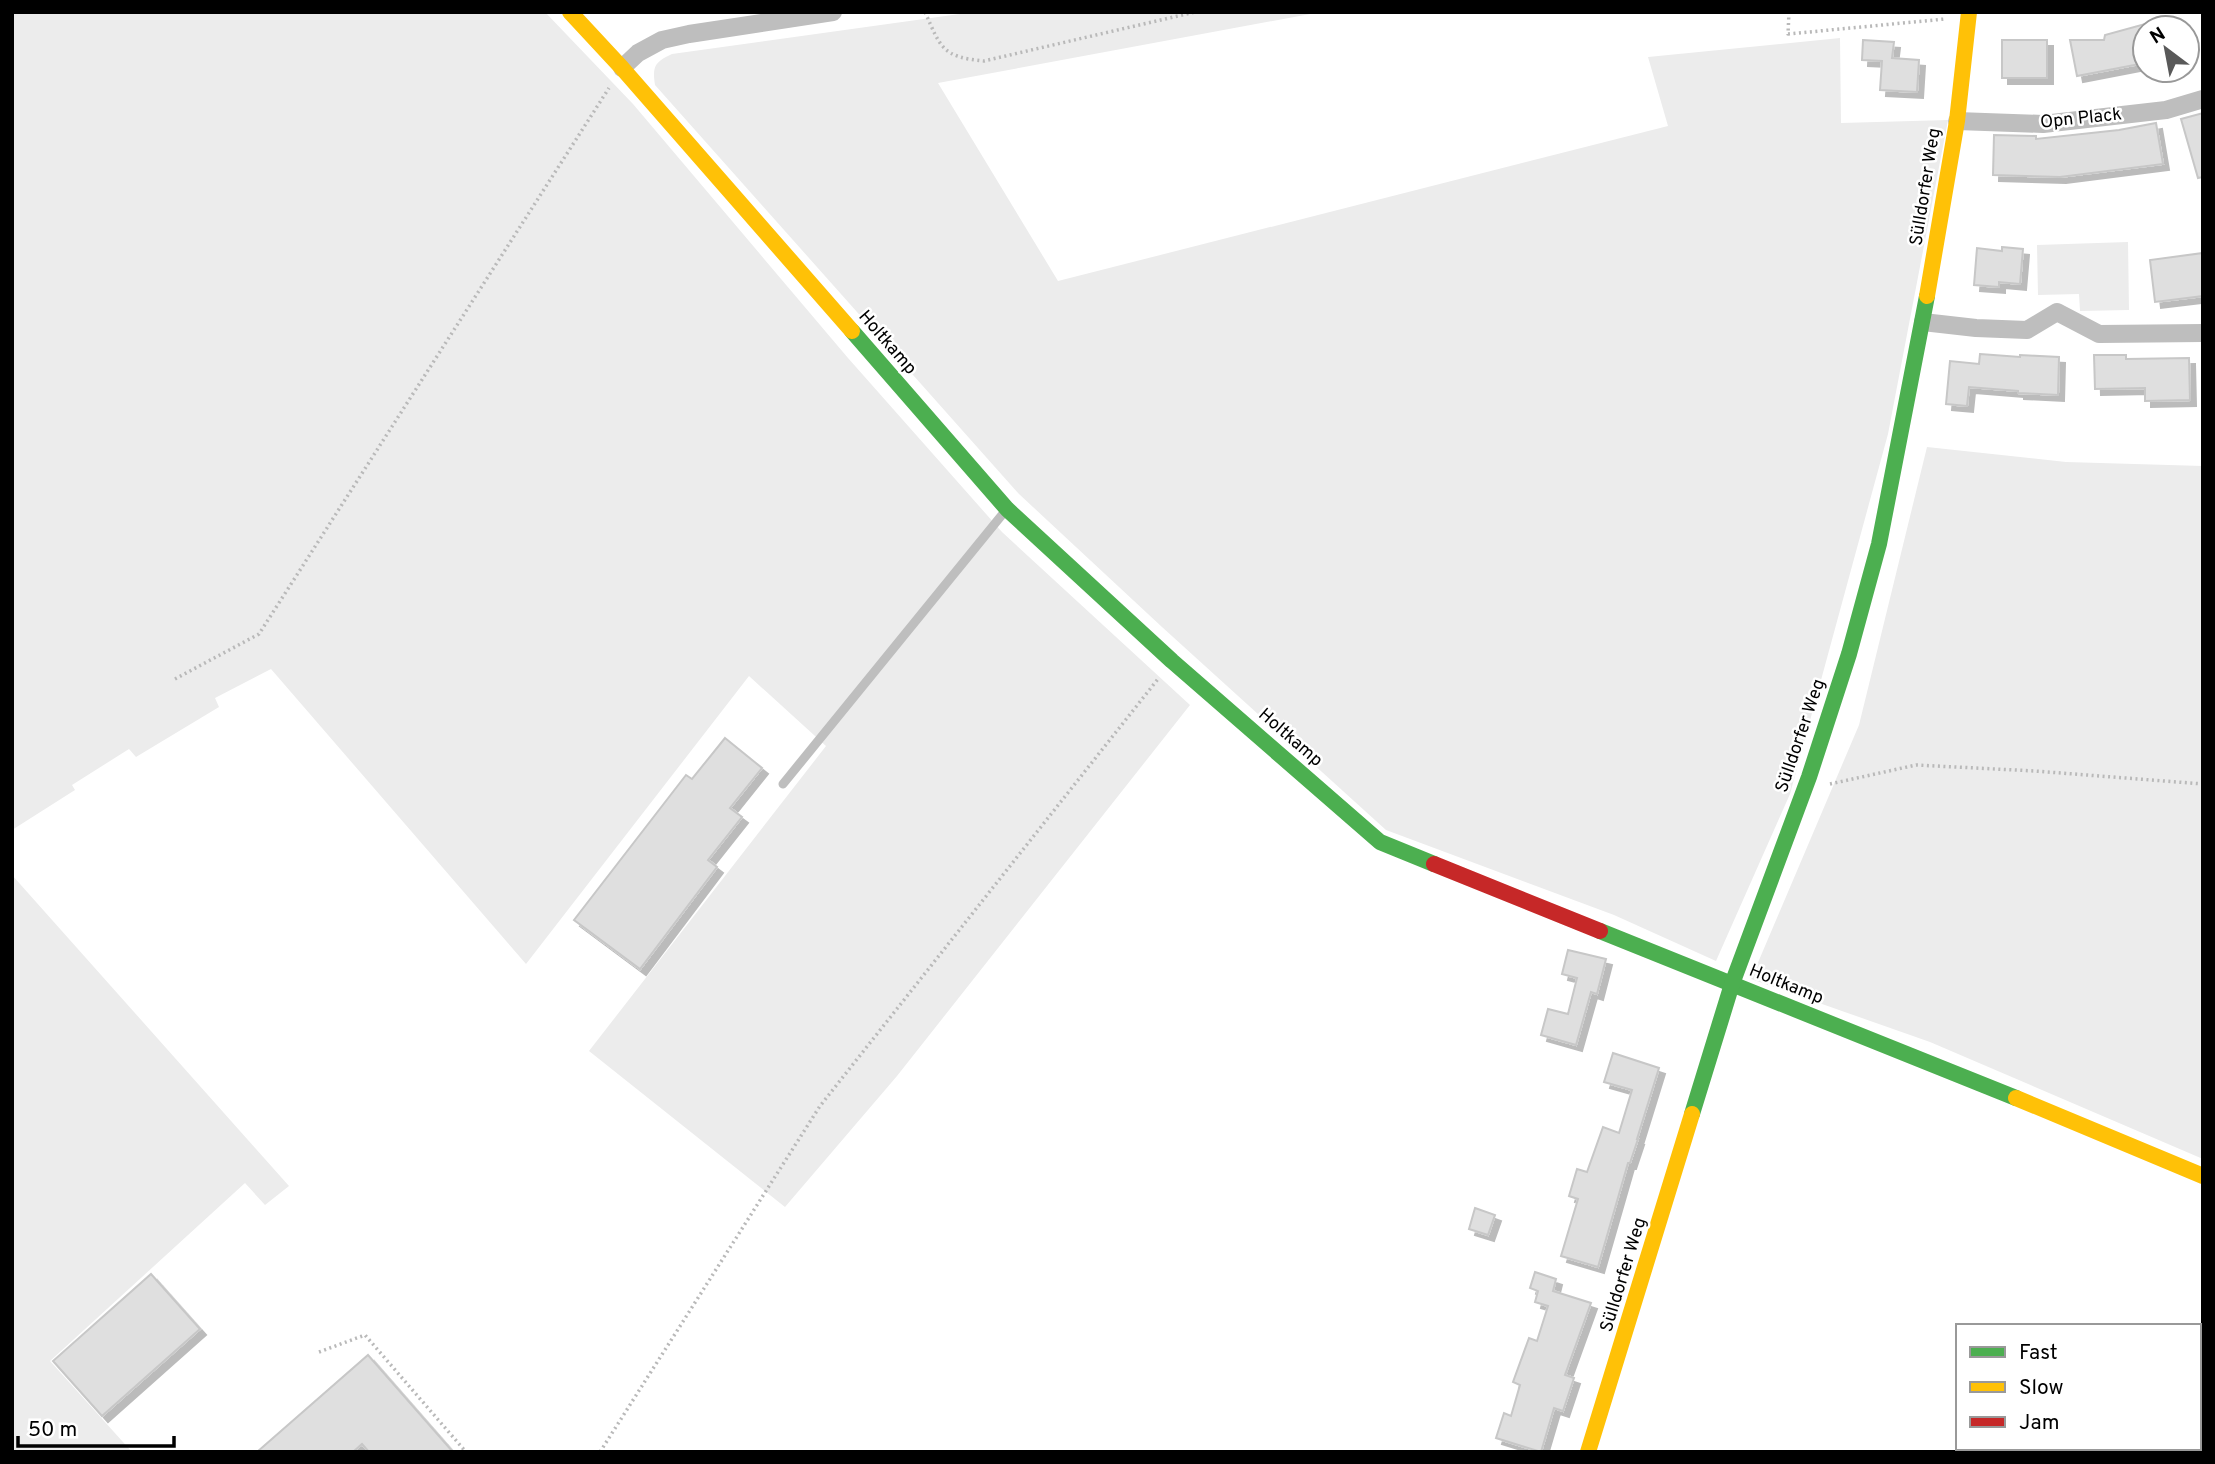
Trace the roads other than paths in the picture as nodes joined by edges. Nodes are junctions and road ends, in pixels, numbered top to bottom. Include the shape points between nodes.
1 (570, 12) edge
2 (833, 12) edge
3 (1968, 15) edge
4 (622, 68) junction
5 (2203, 99) edge
6 (1957, 121) junction
7 (1923, 322) junction
8 (2203, 332) edge
9 (1007, 509) junction
10 (783, 784) dead end
11 (1732, 984) junction
12 (2203, 1176) edge
13 (1588, 1452) edge

1 - 4 street, Holtkamp
2 - 4 street via 662,40
3 - 6 street, Sülldorfer Weg
4 - 9 street, Holtkamp
5 - 6 street, Opn Plack via 2166,110 2043,124
6 - 7 street, Sülldorfer Weg
7 - 8 street via 2027,330 2057,312 2099,334
7 - 11 street, Sülldorfer Weg via 1879,544 1849,654
9 - 10 lane
9 - 11 street, Holtkamp via 1172,661 1380,842
11 - 12 street, Holtkamp
11 - 13 street, Sülldorfer Weg

